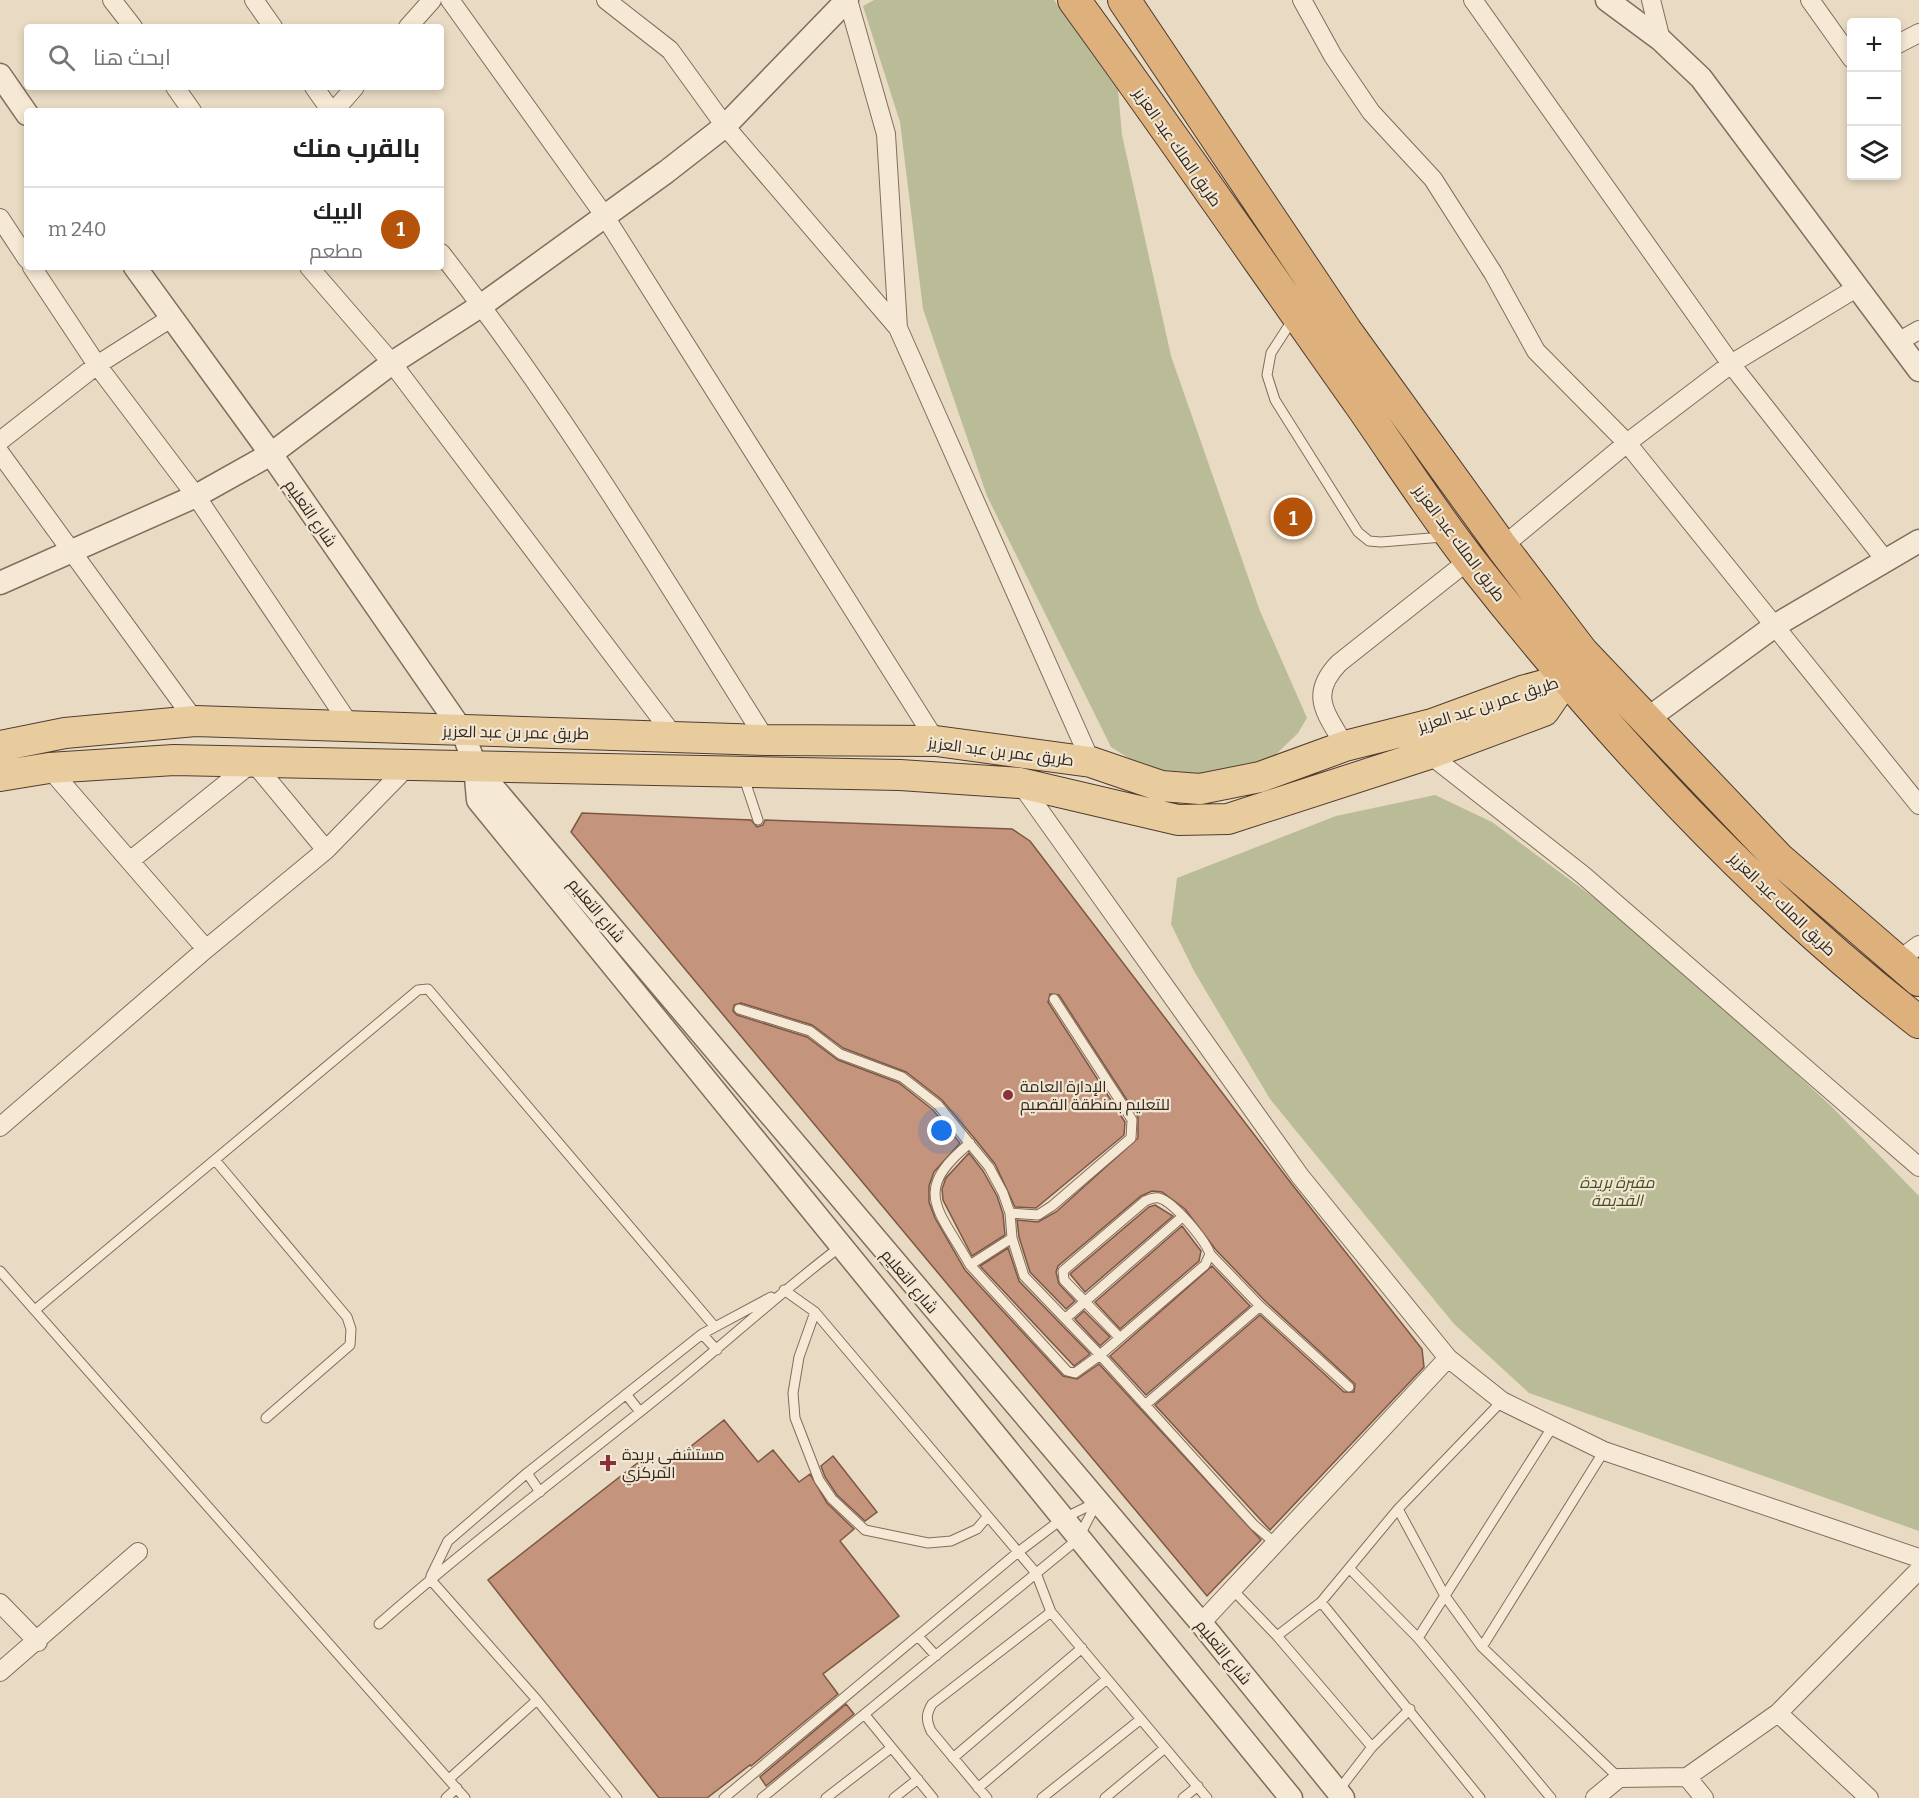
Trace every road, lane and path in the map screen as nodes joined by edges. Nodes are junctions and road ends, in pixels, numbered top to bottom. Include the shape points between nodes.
1 (112, 0) edge
2 (254, 0) edge
3 (432, 0) edge
4 (450, 0) edge
5 (606, 0) edge
6 (847, 0) edge
7 (1074, 0) edge
8 (1124, 0) edge
9 (1302, 0) edge
10 (1473, 0) edge
11 (1607, 0) edge
12 (1651, 0) edge
13 (1810, 0) edge
14 (131, 24) edge
15 (271, 24) edge
16 (411, 24) edge
17 (1919, 33) edge
18 (1661, 40) junction
19 (1901, 42) edge
20 (1847, 53) edge
21 (0, 75) edge
22 (177, 90) edge
23 (316, 90) edge
24 (352, 90) edge
25 (190, 108) edge
26 (330, 108) edge
27 (335, 108) edge
28 (24, 110) edge
29 (724, 126) junction
30 (604, 215) junction
31 (0, 218) edge
32 (24, 254) edge
33 (444, 257) edge
34 (35, 270) edge
35 (137, 270) edge
36 (312, 270) edge
37 (1858, 287) junction
38 (482, 305) junction
39 (1296, 314) junction
40 (171, 318) junction
41 (898, 328) junction
42 (1919, 330) edge
43 (1898, 342) junction
44 (392, 363) junction
45 (1731, 364) junction
46 (97, 365) junction
47 (1919, 370) edge
48 (0, 441) edge
49 (1627, 443) junction
50 (0, 453) edge
51 (271, 454) junction
52 (196, 496) junction
53 (1919, 541) edge
54 (1502, 547) junction
55 (1461, 548) junction
56 (72, 550) junction
57 (1886, 561) junction
58 (0, 583) edge
59 (1776, 625) junction
60 (1566, 679) junction
61 (1646, 720) junction
62 (195, 721) junction
63 (350, 725) junction
64 (463, 732) junction
65 (65, 733) junction
66 (0, 736) edge
67 (674, 736) junction
68 (766, 740) junction
69 (936, 741) junction
70 (0, 746) edge
71 (1345, 746) junction
72 (1429, 754) junction
73 (253, 762) junction
74 (1091, 762) junction
75 (410, 764) junction
76 (475, 766) junction
77 (49, 768) junction
78 (742, 773) junction
79 (0, 776) edge
80 (1020, 783) junction
81 (1919, 805) edge
82 (758, 820) dead end
83 (326, 850) junction
84 (131, 860) junction
85 (206, 949) junction
86 (1911, 962) edge
87 (1054, 999) dead end
88 (739, 1009) dead end
89 (1919, 1022) edge
90 (0, 1127) edge
91 (970, 1143) junction
92 (214, 1160) junction
93 (1919, 1167) edge
94 (1010, 1213) junction
95 (1182, 1217) junction
96 (1012, 1238) junction
97 (840, 1247) junction
98 (1210, 1254) junction
99 (970, 1265) junction
100 (0, 1271) edge
101 (784, 1290) junction
102 (1084, 1303) junction
103 (1260, 1306) junction
104 (35, 1310) junction
105 (815, 1312) junction
106 (1066, 1318) junction
107 (715, 1327) junction
108 (702, 1334) junction
109 (1120, 1338) junction
110 (717, 1350) junction
111 (1100, 1355) junction
112 (1448, 1358) junction
113 (1349, 1387) dead end
114 (626, 1394) junction
115 (1502, 1401) junction
116 (1145, 1405) junction
117 (640, 1412) junction
118 (266, 1418) dead end
119 (1554, 1426) junction
120 (1604, 1450) junction
121 (527, 1473) junction
122 (540, 1492) junction
123 (1097, 1502) junction
124 (1398, 1509) junction
125 (987, 1517) junction
126 (1062, 1519) junction
127 (1078, 1539) junction
128 (1275, 1543) junction
129 (138, 1552) dead end
130 (1017, 1552) junction
131 (1919, 1558) edge
132 (1349, 1568) junction
133 (1919, 1570) edge
134 (1036, 1573) junction
135 (430, 1579) junction
136 (1232, 1589) junction
137 (1445, 1596) junction
138 (1321, 1602) junction
139 (0, 1603) edge
140 (1052, 1612) junction
141 (1201, 1623) junction
142 (379, 1624) dead end
143 (918, 1636) junction
144 (1277, 1636) junction
145 (1418, 1638) junction
146 (38, 1642) junction
147 (1482, 1647) junction
148 (1082, 1648) junction
149 (936, 1656) junction
150 (0, 1672) edge
151 (1107, 1679) junction
152 (537, 1700) junction
153 (1410, 1709) junction
154 (1778, 1713) junction
155 (865, 1715) junction
156 (1142, 1719) junction
157 (1372, 1747) junction
158 (891, 1748) junction
159 (1165, 1748) junction
160 (953, 1758) junction
161 (1687, 1777) junction
162 (1619, 1778) junction
163 (449, 1779) junction
164 (918, 1779) junction
165 (1198, 1786) junction
166 (457, 1788) junction
167 (978, 1788) junction
168 (1340, 1795) edge
169 (446, 1798) edge
170 (465, 1798) edge
171 (617, 1798) edge
172 (724, 1798) edge
173 (762, 1798) edge
174 (826, 1798) edge
175 (894, 1798) edge
176 (933, 1798) edge
177 (987, 1798) edge
178 (1042, 1798) edge
179 (1105, 1798) edge
180 (1183, 1798) edge
181 (1207, 1798) edge
182 (1291, 1798) edge
183 (1480, 1798) edge
184 (1551, 1798) edge
185 (1595, 1798) edge
186 (1704, 1798) edge
187 (1869, 1798) edge

1 - 14 street
2 - 15 street
3 - 16 street
4 - 30 street
5 - 29 street via 670,50
6 - 29 street
6 - 41 street via 886,134
7 - 39 highway, طريق الملك عبد العزيز
8 - 54 highway, طريق الملك عبد العزيز via 1346,331
9 - 49 street via 1371,112 1433,179 1493,273 1536,351
10 - 45 street
11 - 18 street
12 - 18 street
13 - 20 street
17 - 19 street
18 - 37 street via 1701,78
21 - 28 street
22 - 25 street
23 - 26 street
24 - 27 street
29 - 30 street
29 - 41 street
30 - 38 street
30 - 69 street
31 - 32 street
33 - 38 street
34 - 46 street
35 - 40 street, شارع التعليم
36 - 44 street
37 - 43 street
37 - 45 street
38 - 44 street
38 - 68 street via 630,525
39 - 55 highway, طريق الملك عبد العزيز
39 - 55 lane via 1271,353 1267,375 1275,400 1358,532 1369,541
40 - 46 street
40 - 51 street, شارع التعليم
41 - 74 street
42 - 43 street
43 - 47 street
44 - 51 street
44 - 67 street
45 - 49 street
45 - 57 street
46 - 48 street
46 - 52 street
49 - 54 street
49 - 59 street
50 - 56 street
51 - 52 street
51 - 64 street, شارع التعليم
52 - 56 street
52 - 63 street
53 - 57 street
54 - 61 highway, طريق الملك عبد العزيز via 1582,652
55 - 60 highway, طريق الملك عبد العزيز
55 - 71 street via 1325,678 1321,689 1326,712
56 - 58 street
56 - 62 street
57 - 59 street
59 - 61 street
59 - 81 street
60 - 71 main road, طريق عمر بن عبد العزيز via 1432,724
60 - 72 main road, طريق عمر بن عبد العزيز via 1544,711
60 - 89 highway, طريق الملك عبد العزيز via 1696,820 1804,927
61 - 86 highway, طريق الملك عبد العزيز via 1778,858
62 - 63 main road, طريق عمر بن عبد العزيز
62 - 65 main road, طريق عمر بن عبد العزيز
63 - 64 main road, طريق عمر بن عبد العزيز
64 - 67 main road, طريق عمر بن عبد العزيز
64 - 76 street, شارع التعليم
65 - 66 main road
65 - 70 main road, طريق عمر بن عبد العزيز
67 - 68 main road, طريق عمر بن عبد العزيز
68 - 69 main road, طريق عمر بن عبد العزيز
69 - 74 main road, طريق عمر بن عبد العزيز
71 - 74 main road, طريق عمر بن عبد العزيز via 1260,777 1200,789 1161,786
72 - 80 main road, طريق عمر بن عبد العزيز via 1228,819 1178,820
72 - 93 street via 1583,875
73 - 75 main road, طريق عمر بن عبد العزيز
73 - 77 main road, طريق عمر بن عبد العزيز via 174,760
73 - 83 street
73 - 84 street
75 - 76 main road, طريق عمر بن عبد العزيز
75 - 83 street
76 - 78 main road, طريق عمر بن عبد العزيز
76 - 97 street, شارع التعليم via 478,800
76 - 123 street, شارع التعليم
77 - 79 main road, طريق عمر بن عبد العزيز
77 - 84 street
78 - 80 main road, طريق عمر بن عبد العزيز via 900,775
78 - 82 lane
80 - 112 street via 1300,1176
83 - 85 street
84 - 85 street
85 - 90 street
87 - 94 lane via 1132,1120 1131,1138 1038,1215
88 - 91 lane via 810,1031 840,1054 902,1077 938,1105
91 - 94 lane via 989,1167
91 - 99 lane via 941,1171 934,1200
92 - 104 lane
92 - 107 lane via 418,990 428,989
92 - 118 lane via 347,1317 351,1329 350,1345
94 - 96 lane
95 - 98 lane via 1207,1243
95 - 102 lane
95 - 102 lane via 1162,1199 1145,1201 1063,1271 1064,1280
96 - 99 lane
96 - 106 lane via 1024,1276
97 - 101 lane
97 - 126 street, شارع التعليم
98 - 103 lane
98 - 109 lane via 1205,1265
99 - 111 lane via 1067,1371 1075,1373
100 - 104 lane
101 - 105 lane
101 - 107 lane
101 - 110 lane
102 - 106 lane
102 - 109 lane
103 - 113 lane
103 - 116 lane
104 - 163 lane
105 - 125 lane
105 - 125 lane via 799,1357 793,1393 795,1418 819,1480 832,1499 865,1530 928,1543 951,1541 977,1529
106 - 111 lane
107 - 108 lane
108 - 110 lane
108 - 114 lane
109 - 111 lane
110 - 117 lane
111 - 116 lane
112 - 115 street
112 - 128 street
114 - 117 lane
114 - 121 lane
115 - 119 street
115 - 124 lane
116 - 128 lane
117 - 122 lane
119 - 120 street
119 - 137 lane
120 - 131 street
120 - 147 lane
121 - 122 lane
121 - 135 lane via 448,1540
122 - 135 lane
123 - 126 lane
123 - 127 lane
123 - 141 street, شارع التعليم
124 - 132 lane
124 - 137 lane
125 - 130 lane
126 - 127 street, شارع التعليم
126 - 130 lane
127 - 134 lane
127 - 182 street, شارع التعليم
128 - 136 street
129 - 146 street
130 - 134 lane
130 - 143 lane
132 - 138 lane
132 - 145 lane
133 - 154 street
134 - 140 lane
134 - 149 lane
135 - 142 lane
135 - 152 lane
136 - 141 street
136 - 144 lane
137 - 145 lane
137 - 147 lane
138 - 144 lane
138 - 153 lane
139 - 146 street
140 - 148 lane
140 - 160 lane via 932,1704 927,1723
141 - 168 street, شارع التعليم
143 - 149 lane
143 - 172 lane
144 - 157 lane
145 - 184 lane
146 - 150 street
147 - 162 lane
148 - 151 lane
148 - 160 lane
149 - 155 lane
151 - 156 lane
151 - 167 lane
152 - 163 lane
152 - 171 lane
153 - 157 lane
153 - 183 lane
154 - 161 street
154 - 187 street
155 - 158 lane
155 - 173 lane
156 - 159 lane
156 - 178 lane
157 - 168 lane
158 - 164 lane
158 - 174 lane
159 - 165 lane
159 - 179 lane
160 - 167 lane
161 - 162 street
161 - 186 street
162 - 185 street
163 - 166 lane
164 - 175 lane
164 - 176 lane
165 - 180 lane
165 - 181 lane
166 - 169 lane
166 - 170 lane
167 - 177 lane

